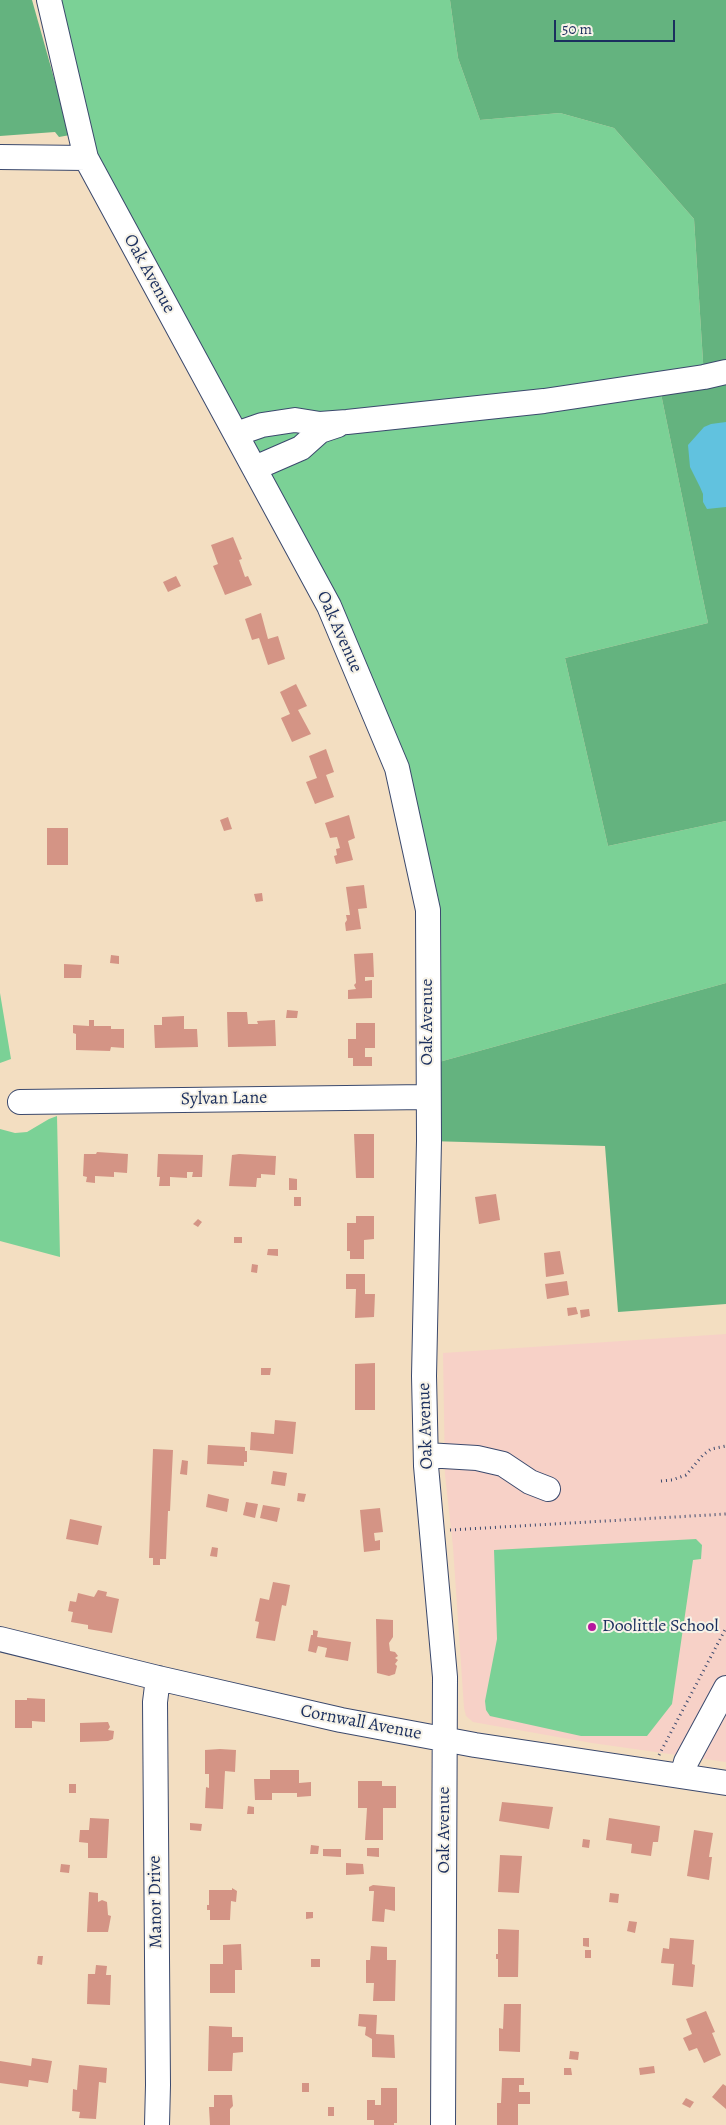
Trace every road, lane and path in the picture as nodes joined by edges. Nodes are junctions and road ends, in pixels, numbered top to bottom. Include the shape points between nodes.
1 (48, 0) edge
2 (0, 157) edge
3 (86, 158) junction
4 (726, 372) edge
5 (347, 422) junction
6 (236, 434) junction
7 (255, 468) junction
8 (428, 1097) junction
9 (20, 1102) dead end
10 (726, 1446) edge
11 (426, 1455) junction
12 (661, 1481) dead end
13 (548, 1489) dead end
14 (726, 1514) edge
15 (446, 1530) dead end
16 (726, 1628) edge
17 (0, 1639) edge
18 (158, 1678) junction
19 (726, 1688) edge
20 (446, 1740) junction
21 (657, 1758) dead end
22 (682, 1776) junction
23 (726, 1783) edge
24 (156, 2125) edge
25 (443, 2125) edge

1 - 3 street, Oak Avenue
2 - 3 street
3 - 6 street, Oak Avenue
4 - 5 street via 544,401
5 - 6 street via 320,424 295,420 262,425
5 - 7 street via 320,431 301,448
6 - 7 street, Oak Avenue
7 - 8 street, Oak Avenue via 330,606 397,768 428,910
8 - 9 street, Sylvan Lane
8 - 11 street, Oak Avenue
10 - 12 path via 711,1449 686,1475
11 - 13 street via 477,1458 503,1464 530,1482
11 - 20 street, Oak Avenue via 442,1630
14 - 15 path
16 - 21 path
17 - 18 street, Cornwall Avenue
18 - 20 street, Cornwall Avenue via 340,1720
18 - 24 street, Manor Drive via 155,1702
19 - 22 street via 686,1762
20 - 22 street, Cornwall Avenue
20 - 25 street, Oak Avenue
22 - 23 street, Cornwall Avenue

